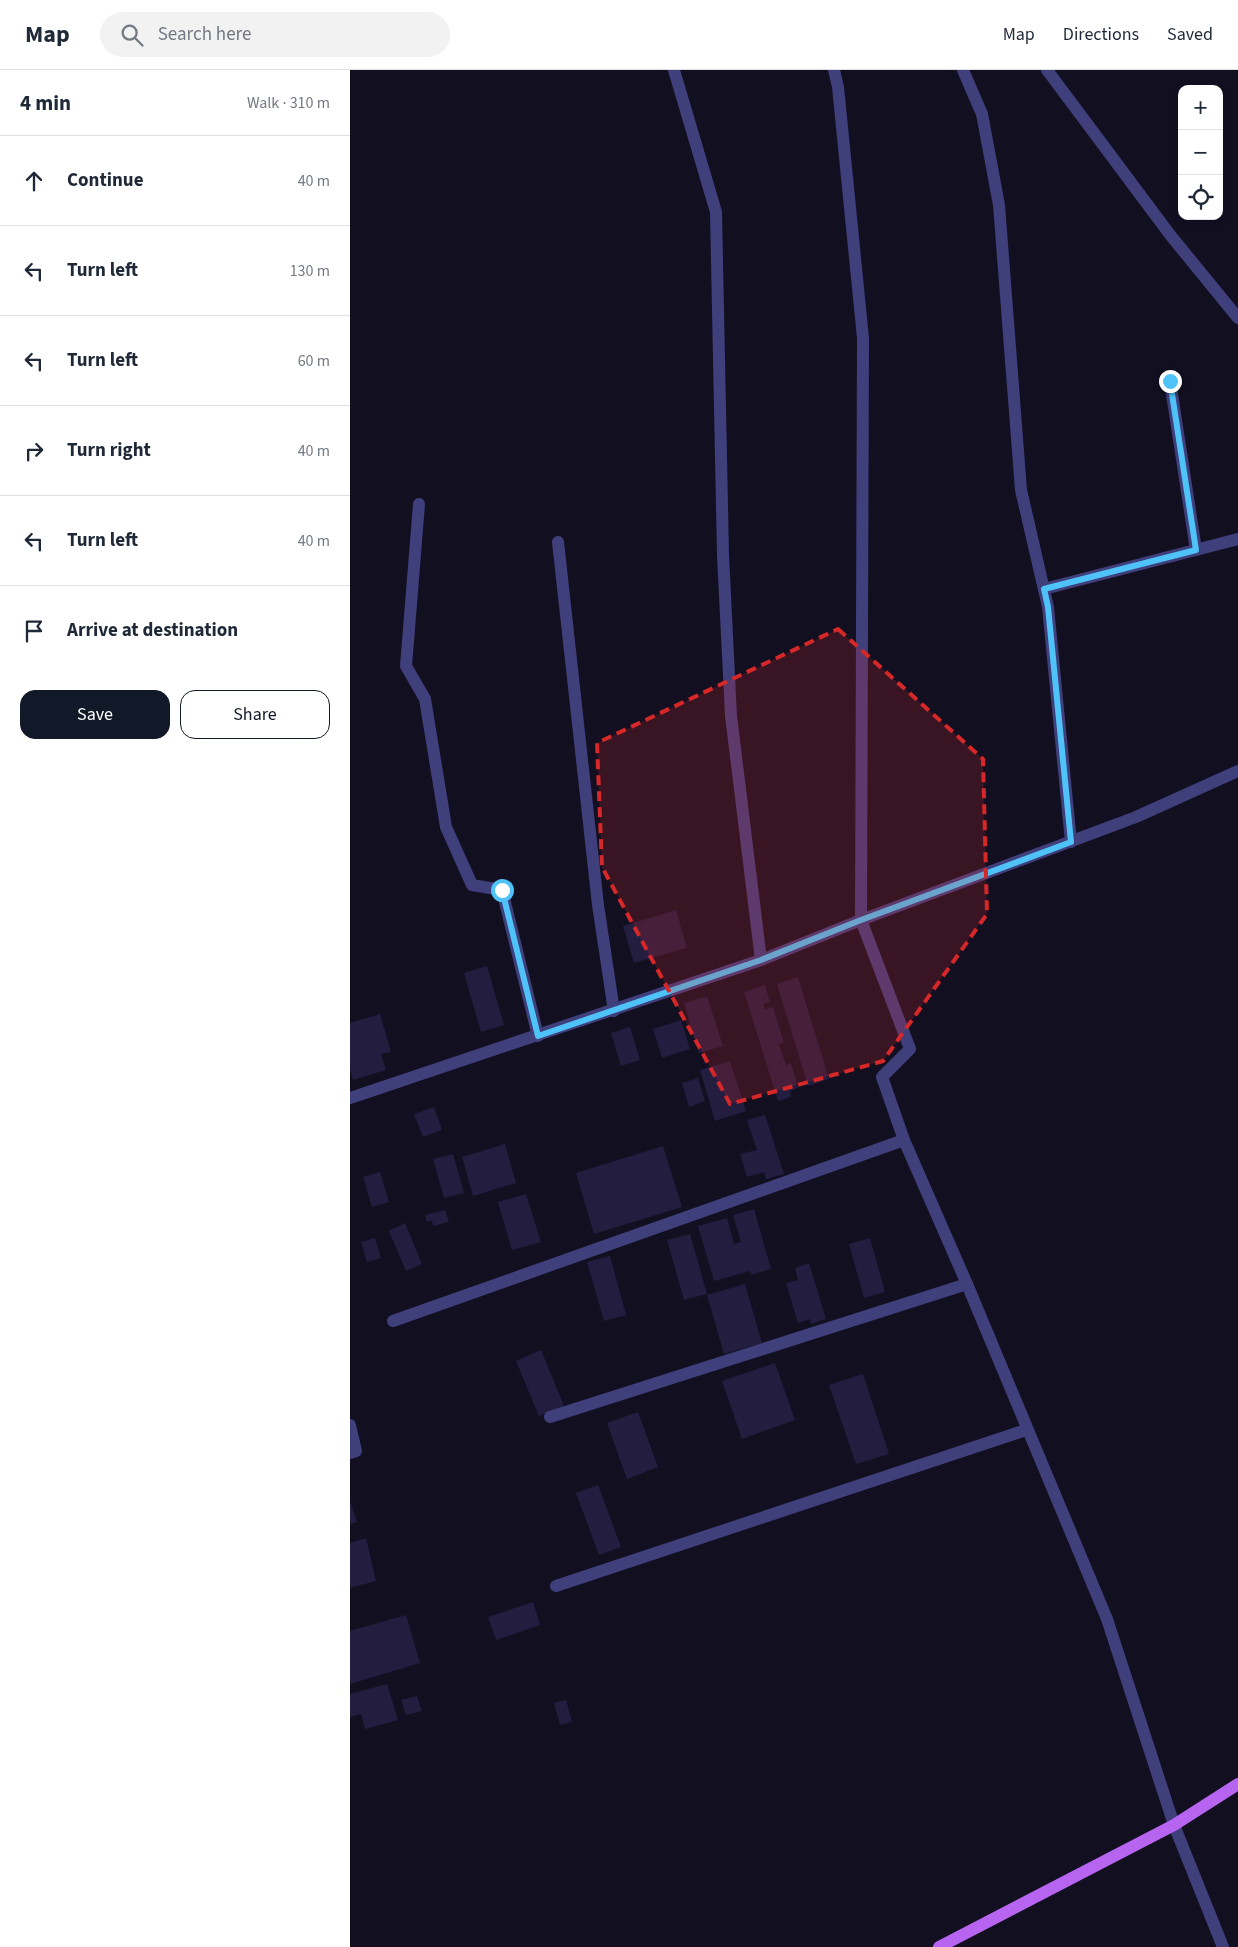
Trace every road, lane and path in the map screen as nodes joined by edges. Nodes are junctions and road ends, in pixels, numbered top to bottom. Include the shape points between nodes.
1 (674, 70) edge
2 (834, 70) edge
3 (963, 70) edge
4 (1047, 70) edge
5 (1238, 318) edge
6 (1170, 381) dead end
7 (419, 504) dead end
8 (1238, 539) edge
9 (558, 542) dead end
10 (1196, 550) junction
11 (1044, 589) junction
12 (1238, 771) edge
13 (1071, 842) junction
14 (861, 920) junction
15 (761, 960) junction
16 (614, 1011) junction
17 (538, 1036) junction
18 (350, 1098) edge
19 (904, 1140) junction
20 (967, 1284) junction
21 (393, 1321) dead end
22 (550, 1417) dead end
23 (350, 1425) edge
24 (1026, 1430) junction
25 (350, 1453) edge
26 (556, 1586) dead end
27 (1238, 1784) edge
28 (1174, 1825) junction
29 (939, 1947) edge
30 (1223, 1947) edge

1 - 15 street via 716,212 723,555 732,716
2 - 14 street via 864,338
3 - 11 street via 982,114 999,205 1021,490
4 - 5 street via 1171,236
6 - 10 street
7 - 17 street via 406,666 425,699 446,828 472,885 502,890
8 - 10 street
9 - 16 street via 598,905
10 - 11 street
11 - 13 street
12 - 13 street
13 - 14 street
14 - 15 street
14 - 19 street via 910,1049 882,1078
15 - 16 street
16 - 17 street
17 - 18 street
19 - 20 street
19 - 21 street
20 - 22 street
20 - 24 street
23 - 25 street via 356,1451
24 - 26 street
24 - 28 street via 1107,1619
27 - 28 main road
28 - 29 main road
28 - 30 street

